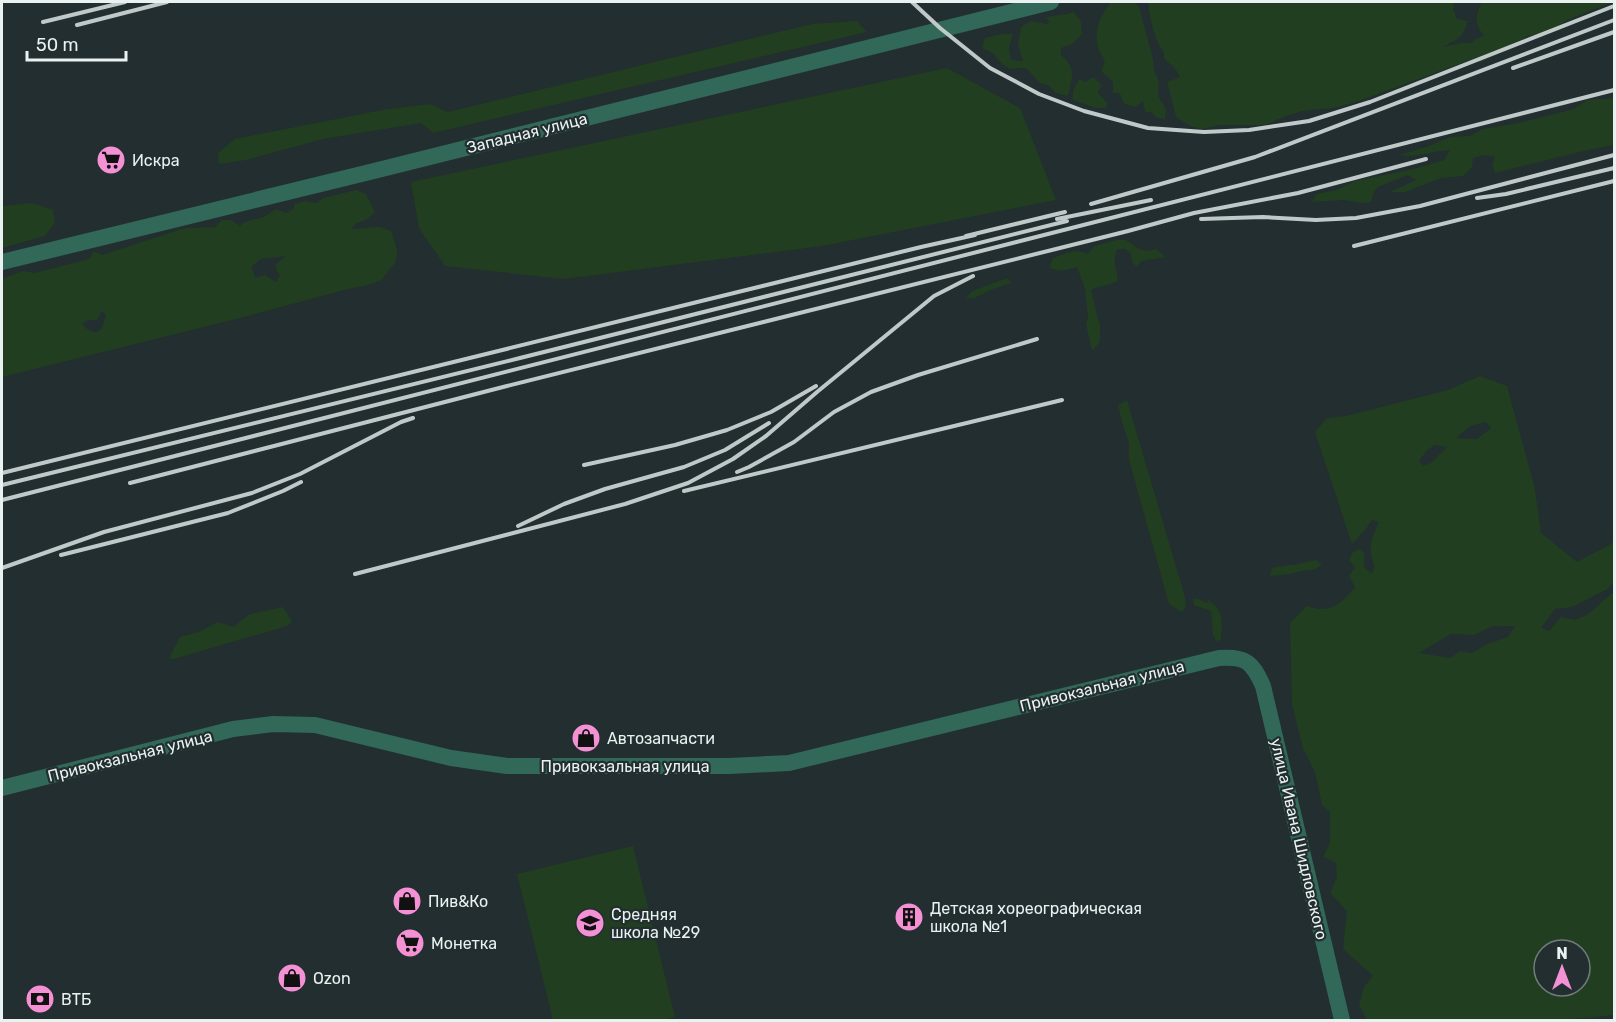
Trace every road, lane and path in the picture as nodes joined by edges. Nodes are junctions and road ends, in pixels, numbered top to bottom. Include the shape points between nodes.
1 (1051, 2) edge
2 (2, 262) edge
3 (1248, 662) joint
4 (2, 788) edge
5 (1342, 1020) edge

1 - 2 street, Западная улица
3 - 4 street, Привокзальная улица via 1219,658 789,763 507,766 451,758 315,725 273,724 232,729
3 - 5 street, улица Ивана Шидловского via 1263,686

